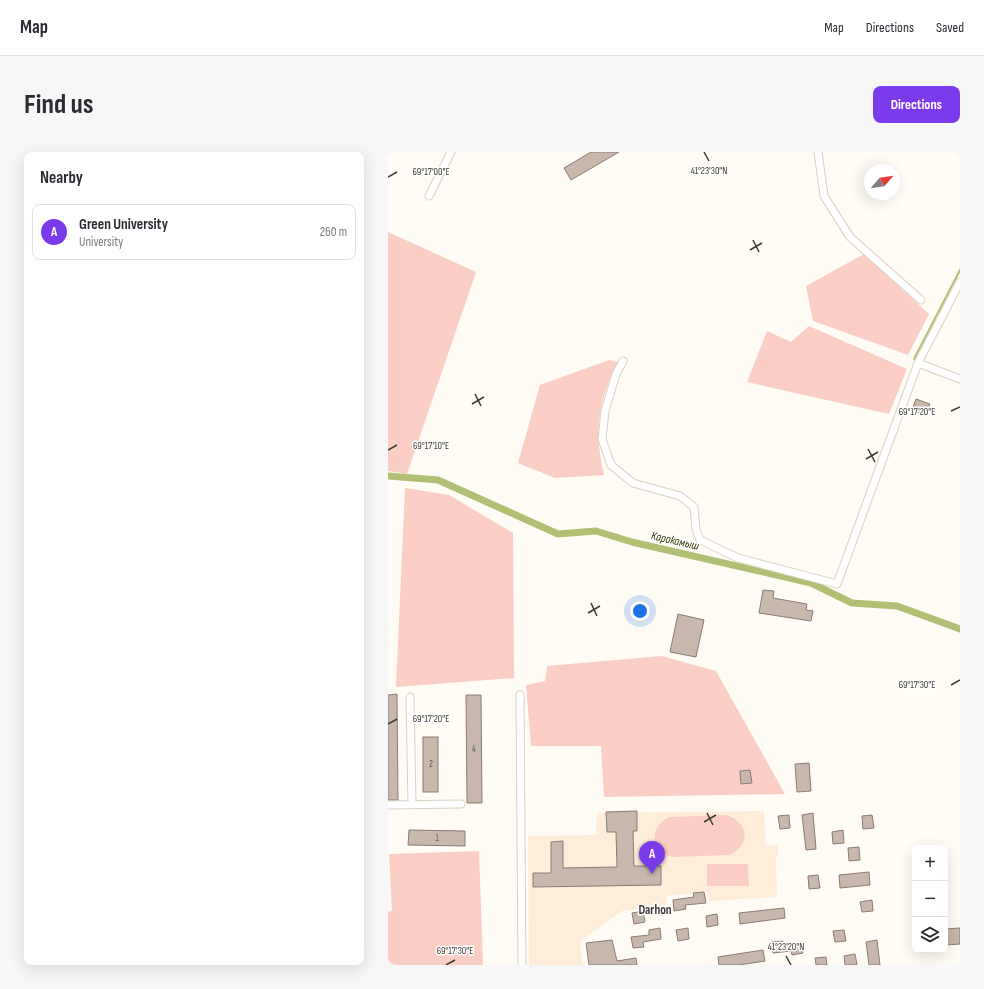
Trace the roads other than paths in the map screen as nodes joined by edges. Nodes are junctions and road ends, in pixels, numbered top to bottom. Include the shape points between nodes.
1 (451, 152) edge
2 (818, 152) edge
3 (429, 196) dead end
4 (960, 282) edge
5 (921, 300) dead end
6 (623, 361) dead end
7 (918, 363) junction
8 (960, 379) edge
9 (520, 696) dead end
10 (410, 697) dead end
11 (412, 804) junction
12 (461, 804) dead end
13 (388, 805) edge
14 (522, 965) edge

1 - 3 street
2 - 5 street via 824,196 850,237
4 - 7 street
6 - 7 street via 616,374 605,411 602,439 611,464 633,483 680,496 694,507 700,540 738,558 837,584
7 - 8 street
9 - 14 street
10 - 11 street
11 - 12 street
11 - 13 street

